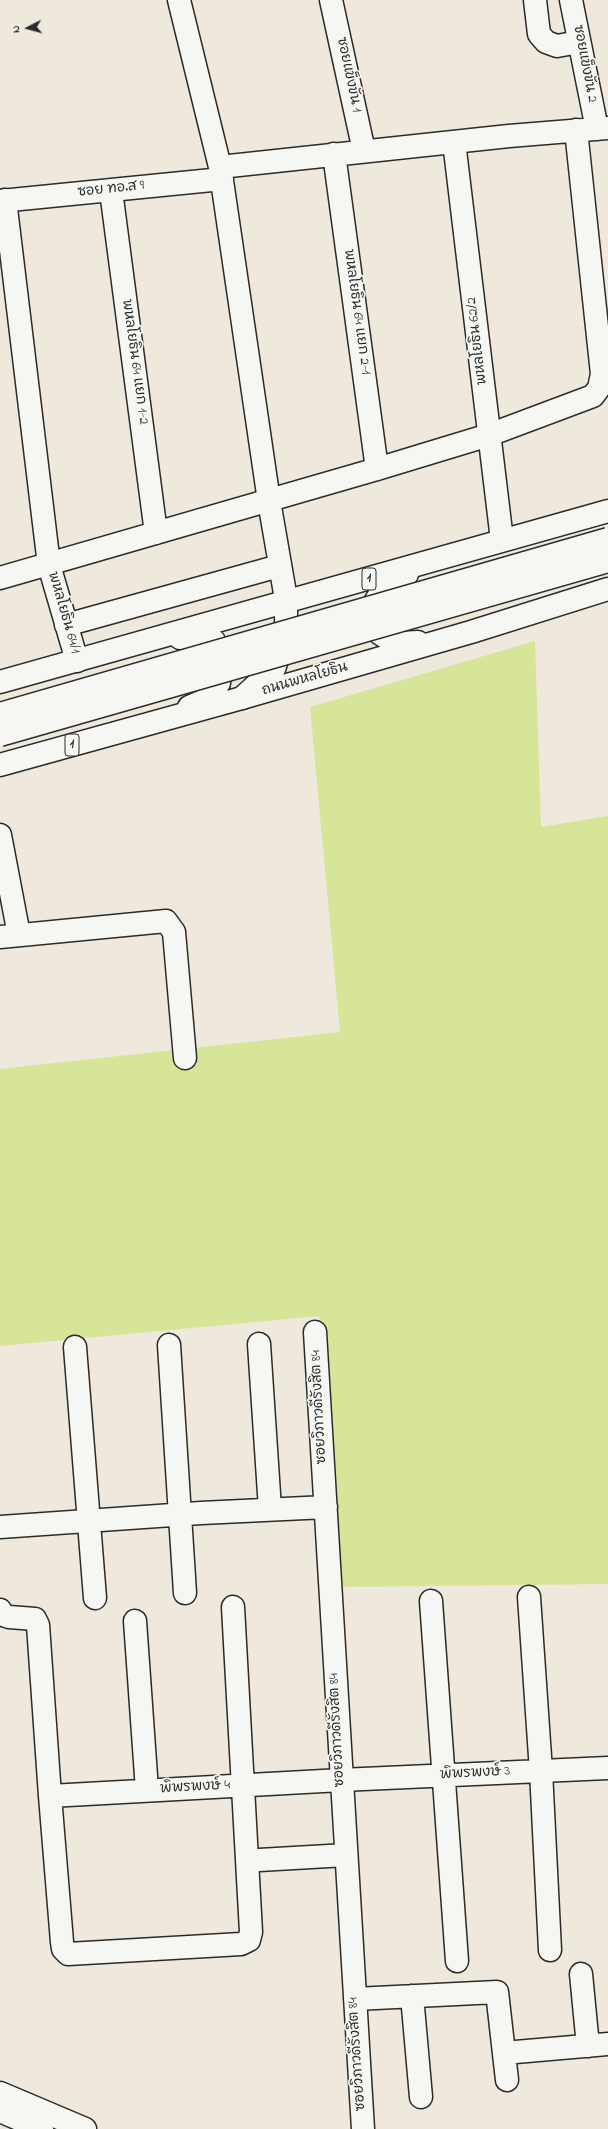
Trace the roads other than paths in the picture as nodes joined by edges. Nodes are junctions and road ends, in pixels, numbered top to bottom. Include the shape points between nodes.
1 (179, 0) edge
2 (331, 0) edge
3 (535, 0) edge
4 (571, 0) edge
5 (579, 42) junction
6 (594, 129) edge
7 (454, 142) junction
8 (364, 151) junction
9 (334, 154) junction
10 (221, 173) junction
11 (111, 191) junction
12 (3, 201) edge
13 (489, 435) junction
14 (377, 469) junction
15 (269, 501) junction
16 (608, 511) edge
17 (156, 533) junction
18 (608, 539) edge
19 (502, 540) junction
20 (447, 557) junction
21 (608, 561) edge
22 (49, 565) junction
23 (279, 566) junction
24 (0, 578) edge
25 (608, 589) edge
26 (286, 600) junction
27 (66, 625) junction
28 (471, 632) junction
29 (129, 646) junction
30 (77, 661) junction
31 (0, 682) edge
32 (242, 698) junction
33 (0, 714) edge
34 (145, 724) junction
35 (0, 735) edge
36 (0, 765) edge
37 (0, 835) edge
38 (9, 936) edge
39 (185, 1058) dead end
40 (315, 1332) dead end
41 (260, 1344) dead end
42 (169, 1345) dead end
43 (75, 1347) dead end
44 (326, 1507) junction
45 (270, 1508) junction
46 (179, 1514) junction
47 (88, 1521) junction
48 (0, 1527) edge
49 (185, 1593) dead end
50 (529, 1597) dead end
51 (95, 1598) dead end
52 (431, 1601) dead end
53 (233, 1607) dead end
54 (0, 1610) edge
55 (135, 1621) dead end
56 (608, 1768) edge
57 (541, 1771) junction
58 (444, 1776) junction
59 (341, 1780) junction
60 (243, 1785) junction
61 (146, 1790) junction
62 (50, 1796) junction
63 (346, 1855) junction
64 (259, 1860) dead end
65 (550, 1950) dead end
66 (457, 1961) dead end
67 (581, 1974) dead end
68 (412, 1996) junction
69 (355, 1999) junction
70 (598, 2045) edge
71 (504, 2053) junction
72 (507, 2080) dead end
73 (0, 2093) edge
74 (421, 2097) dead end
75 (0, 2111) edge
76 (42, 2129) edge
77 (85, 2129) edge
78 (363, 2129) edge

1 - 10 main road
2 - 8 main road, ซอยแข็งขัน 1
3 - 5 main road via 539,34 546,42 557,46
4 - 5 main road, ซอยแข็งขัน 2
5 - 6 main road, ซอยแข็งขัน 2
6 - 7 main road, ซอย ทอ.ส 9
6 - 13 main road, ซอยแข็งขัน 2 via 601,381 593,396
7 - 8 main road, ซอย ทอ.ส 9
7 - 13 main road, พหลโยธิน 62/2
8 - 9 main road, ซอย ทอ.ส 9
9 - 10 main road, ซอย ทอ.ส 9
9 - 14 main road, พหลโยธิน 64 แยก 2-1
10 - 11 main road, ซอย ทอ.ส 9
10 - 15 main road
11 - 12 main road, ซอย ทอ.ส 9
11 - 17 main road, พหลโยธิน 64 แยก 1-2
12 - 22 main road, พหลโยธิน 64/1
13 - 14 main road, ซอยแข็งขัน 2
13 - 19 main road, พหลโยธิน 62/2
14 - 15 main road, ซอยแข็งขัน 2
15 - 17 main road, ซอยแข็งขัน 2
15 - 23 main road
16 - 19 main road, 1
17 - 22 main road, ซอยแข็งขัน 2
18 - 33 main road, bridge
19 - 20 main road, 1
20 - 26 main road, 1
20 - 28 main road via 396,579 387,586 375,602 374,621 379,632 390,640 401,643
21 - 35 main road, bridge
22 - 24 main road, ซอยแข็งขัน 2
22 - 27 main road, พหลโยธิน 64/1
23 - 26 main road
23 - 27 main road
25 - 28 main road, ถนนพหลโยธิน / 1
26 - 29 main road, 1
26 - 32 main road via 286,633 274,669
27 - 30 main road, พหลโยธิน 64/1
28 - 32 main road, ถนนพหลโยธิน / 1
29 - 30 main road, 1
29 - 34 main road via 202,636 214,641 221,661 219,682 205,700
30 - 31 main road, 1
32 - 34 main road, ถนนพหลโยธิน / 1
34 - 36 main road, ถนนพหลโยธิน / 1
37 - 38 main road
38 - 39 main road via 166,921 174,932
40 - 44 main road, ซอยวิภาวดีรังสิต 84
41 - 45 main road
42 - 46 main road
43 - 47 main road
44 - 45 main road
44 - 59 main road, ซอยวิภาวดีรังสิต 84
45 - 46 main road
46 - 47 main road
46 - 49 main road
47 - 48 main road
47 - 51 main road
50 - 57 main road
52 - 58 main road
53 - 60 main road
54 - 62 main road via 3,1615 35,1619 38,1625
55 - 61 main road
56 - 57 main road, พิพรพงษ์ 3
57 - 58 main road, พิพรพงษ์ 3
57 - 65 main road
58 - 59 main road, พิพรพงษ์ 3
58 - 66 main road
59 - 60 main road, พิพรพงษ์ 4
59 - 63 main road, ซอยวิภาวดีรังสิต 84
60 - 61 main road, พิพรพงษ์ 4
60 - 62 main road via 251,1932 249,1940 241,1944 68,1954 63,1949 62,1942
61 - 62 main road, พิพรพงษ์ 4
63 - 64 main road
63 - 69 main road, ซอยวิภาวดีรังสิต 84
67 - 70 main road
68 - 69 main road
68 - 71 main road via 497,1992
68 - 74 main road
69 - 78 main road, ซอยวิภาวดีรังสิต 84
70 - 71 main road
71 - 72 main road
73 - 77 main road
75 - 76 main road

